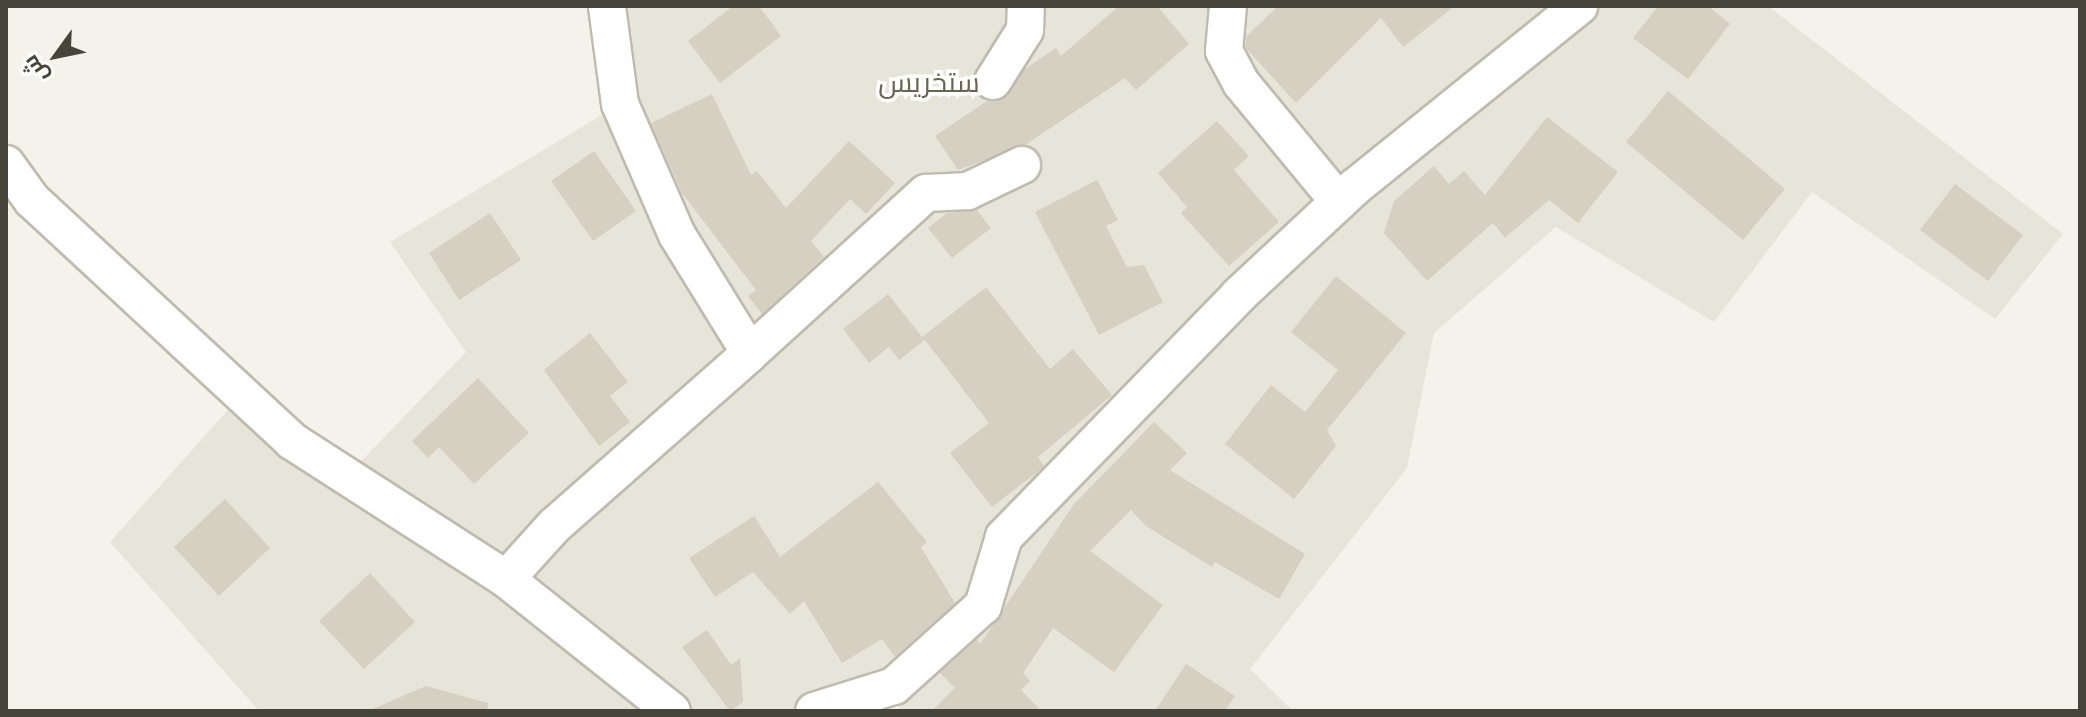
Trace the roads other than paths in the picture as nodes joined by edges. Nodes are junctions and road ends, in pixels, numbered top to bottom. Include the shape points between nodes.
1 (607, 6) edge
2 (1026, 6) edge
3 (1228, 6) edge
4 (1579, 6) edge
5 (993, 81) dead end
6 (6, 164) edge
7 (1022, 165) dead end
8 (1339, 202) junction
9 (750, 353) junction
10 (506, 579) junction
11 (672, 711) edge
12 (814, 711) edge

1 - 9 street via 620,104 677,235
2 - 5 street via 1025,30
3 - 8 street via 1224,51 1241,83
4 - 8 street
6 - 10 street via 32,200 292,441
7 - 9 street via 968,191 926,193
8 - 12 street via 1239,295 1004,537 983,606 894,686
9 - 10 street via 554,526
10 - 11 street

